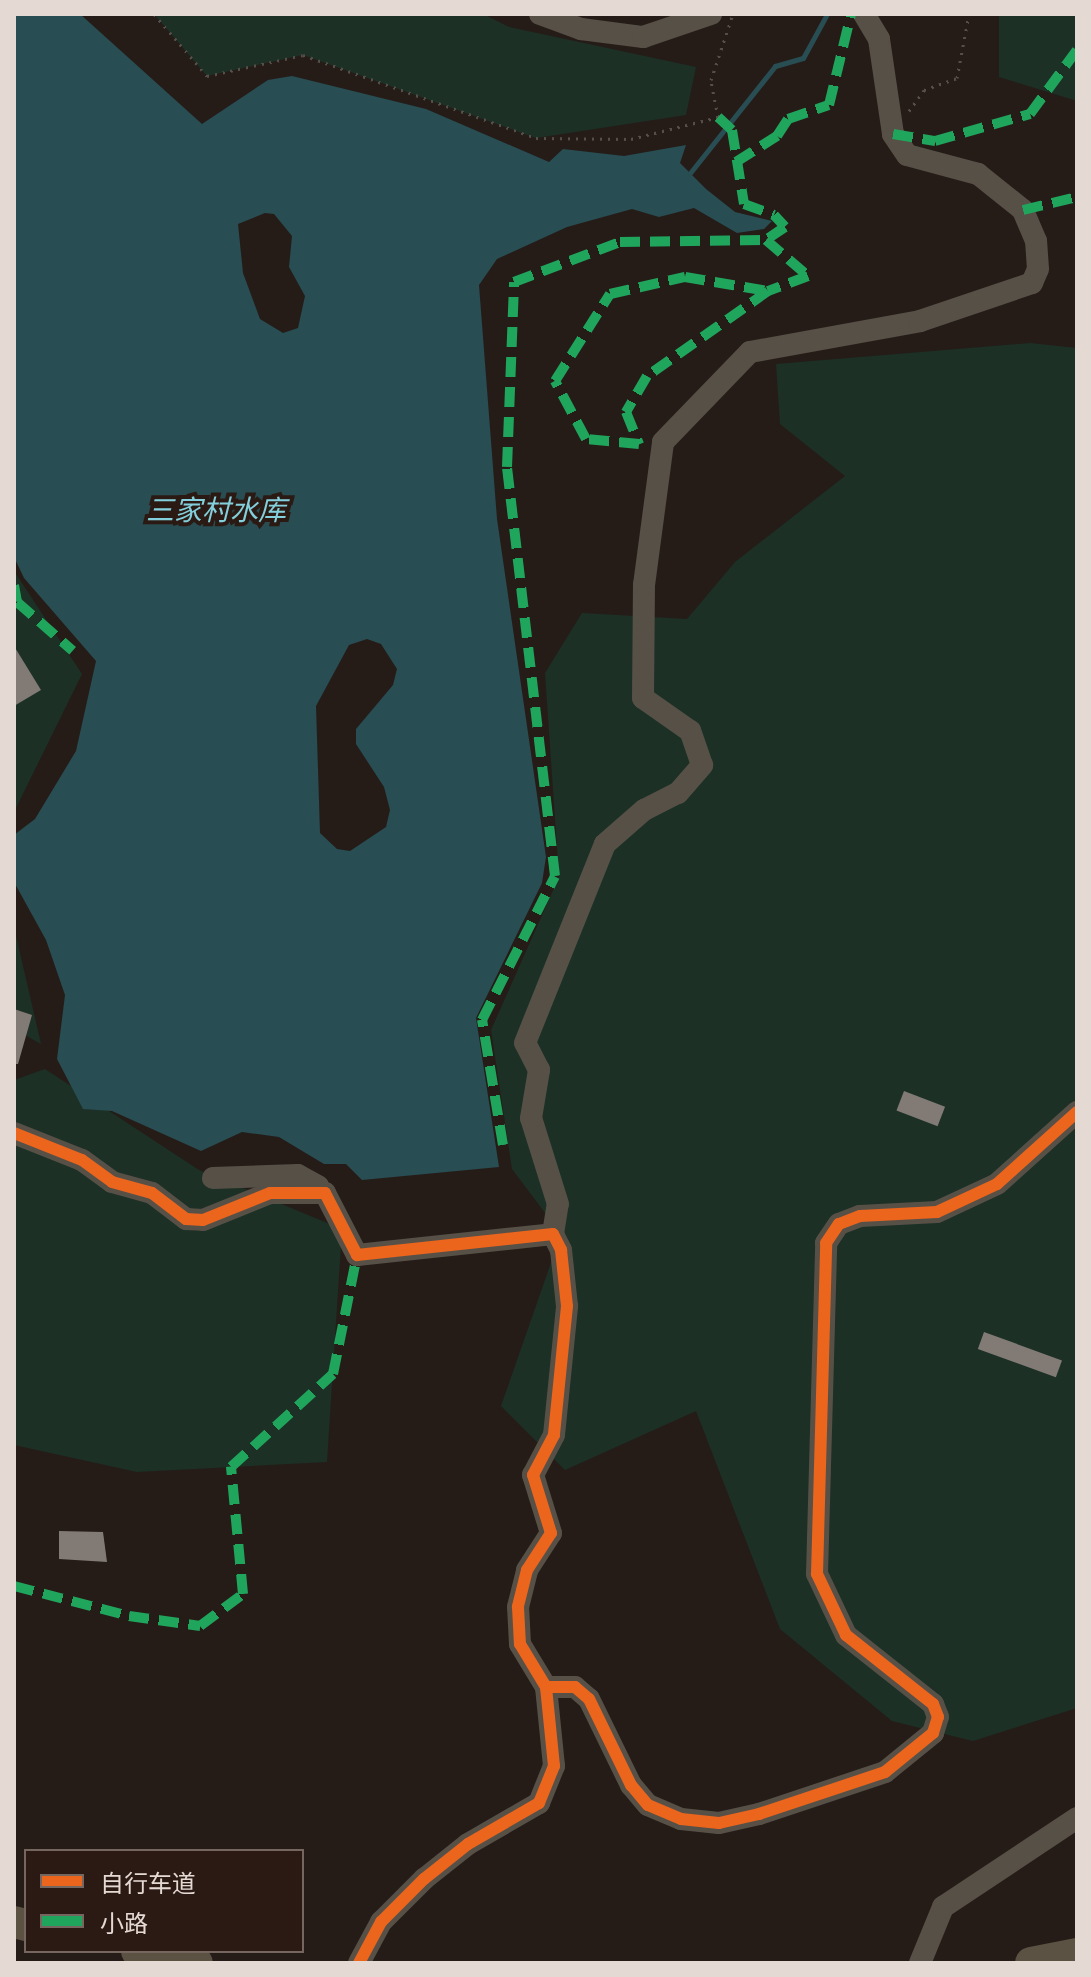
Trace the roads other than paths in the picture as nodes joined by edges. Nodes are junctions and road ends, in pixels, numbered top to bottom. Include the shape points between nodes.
1 (540, 14) edge
2 (711, 14) edge
3 (864, 14) edge
4 (1077, 1112) edge
5 (14, 1133) edge
6 (213, 1178) dead end
7 (325, 1193) junction
8 (553, 1234) junction
9 (546, 1687) junction
10 (1077, 1818) edge
11 (147, 1953) edge
12 (1077, 1954) edge
13 (197, 1963) edge
14 (359, 1963) edge
15 (920, 1963) edge
16 (1031, 1963) edge

1 - 2 street via 581,29 643,37
3 - 8 street via 879,39 893,134 907,155 978,174 1023,210 1036,241 1038,269 1032,283 920,321 750,352 663,442 644,585 643,698 690,731 702,765 678,793 644,810 605,844 525,1043 539,1070 531,1118 558,1204
4 - 9 street via 997,1184 937,1212 860,1216 839,1224 826,1243 817,1574 846,1635 933,1704 938,1717 933,1733 885,1772 759,1814 719,1823 681,1819 648,1805 631,1785 589,1699 575,1687
5 - 7 street via 82,1160 112,1182 152,1193 186,1219 203,1220 270,1193
6 - 7 street via 298,1175
7 - 8 street via 357,1255
8 - 9 street via 561,1250 567,1306 554,1435 533,1475 551,1533 527,1570 518,1607 520,1644
9 - 14 street via 554,1766 539,1803 468,1844 424,1879 381,1922
10 - 15 street via 943,1907
11 - 13 highway
12 - 16 highway

